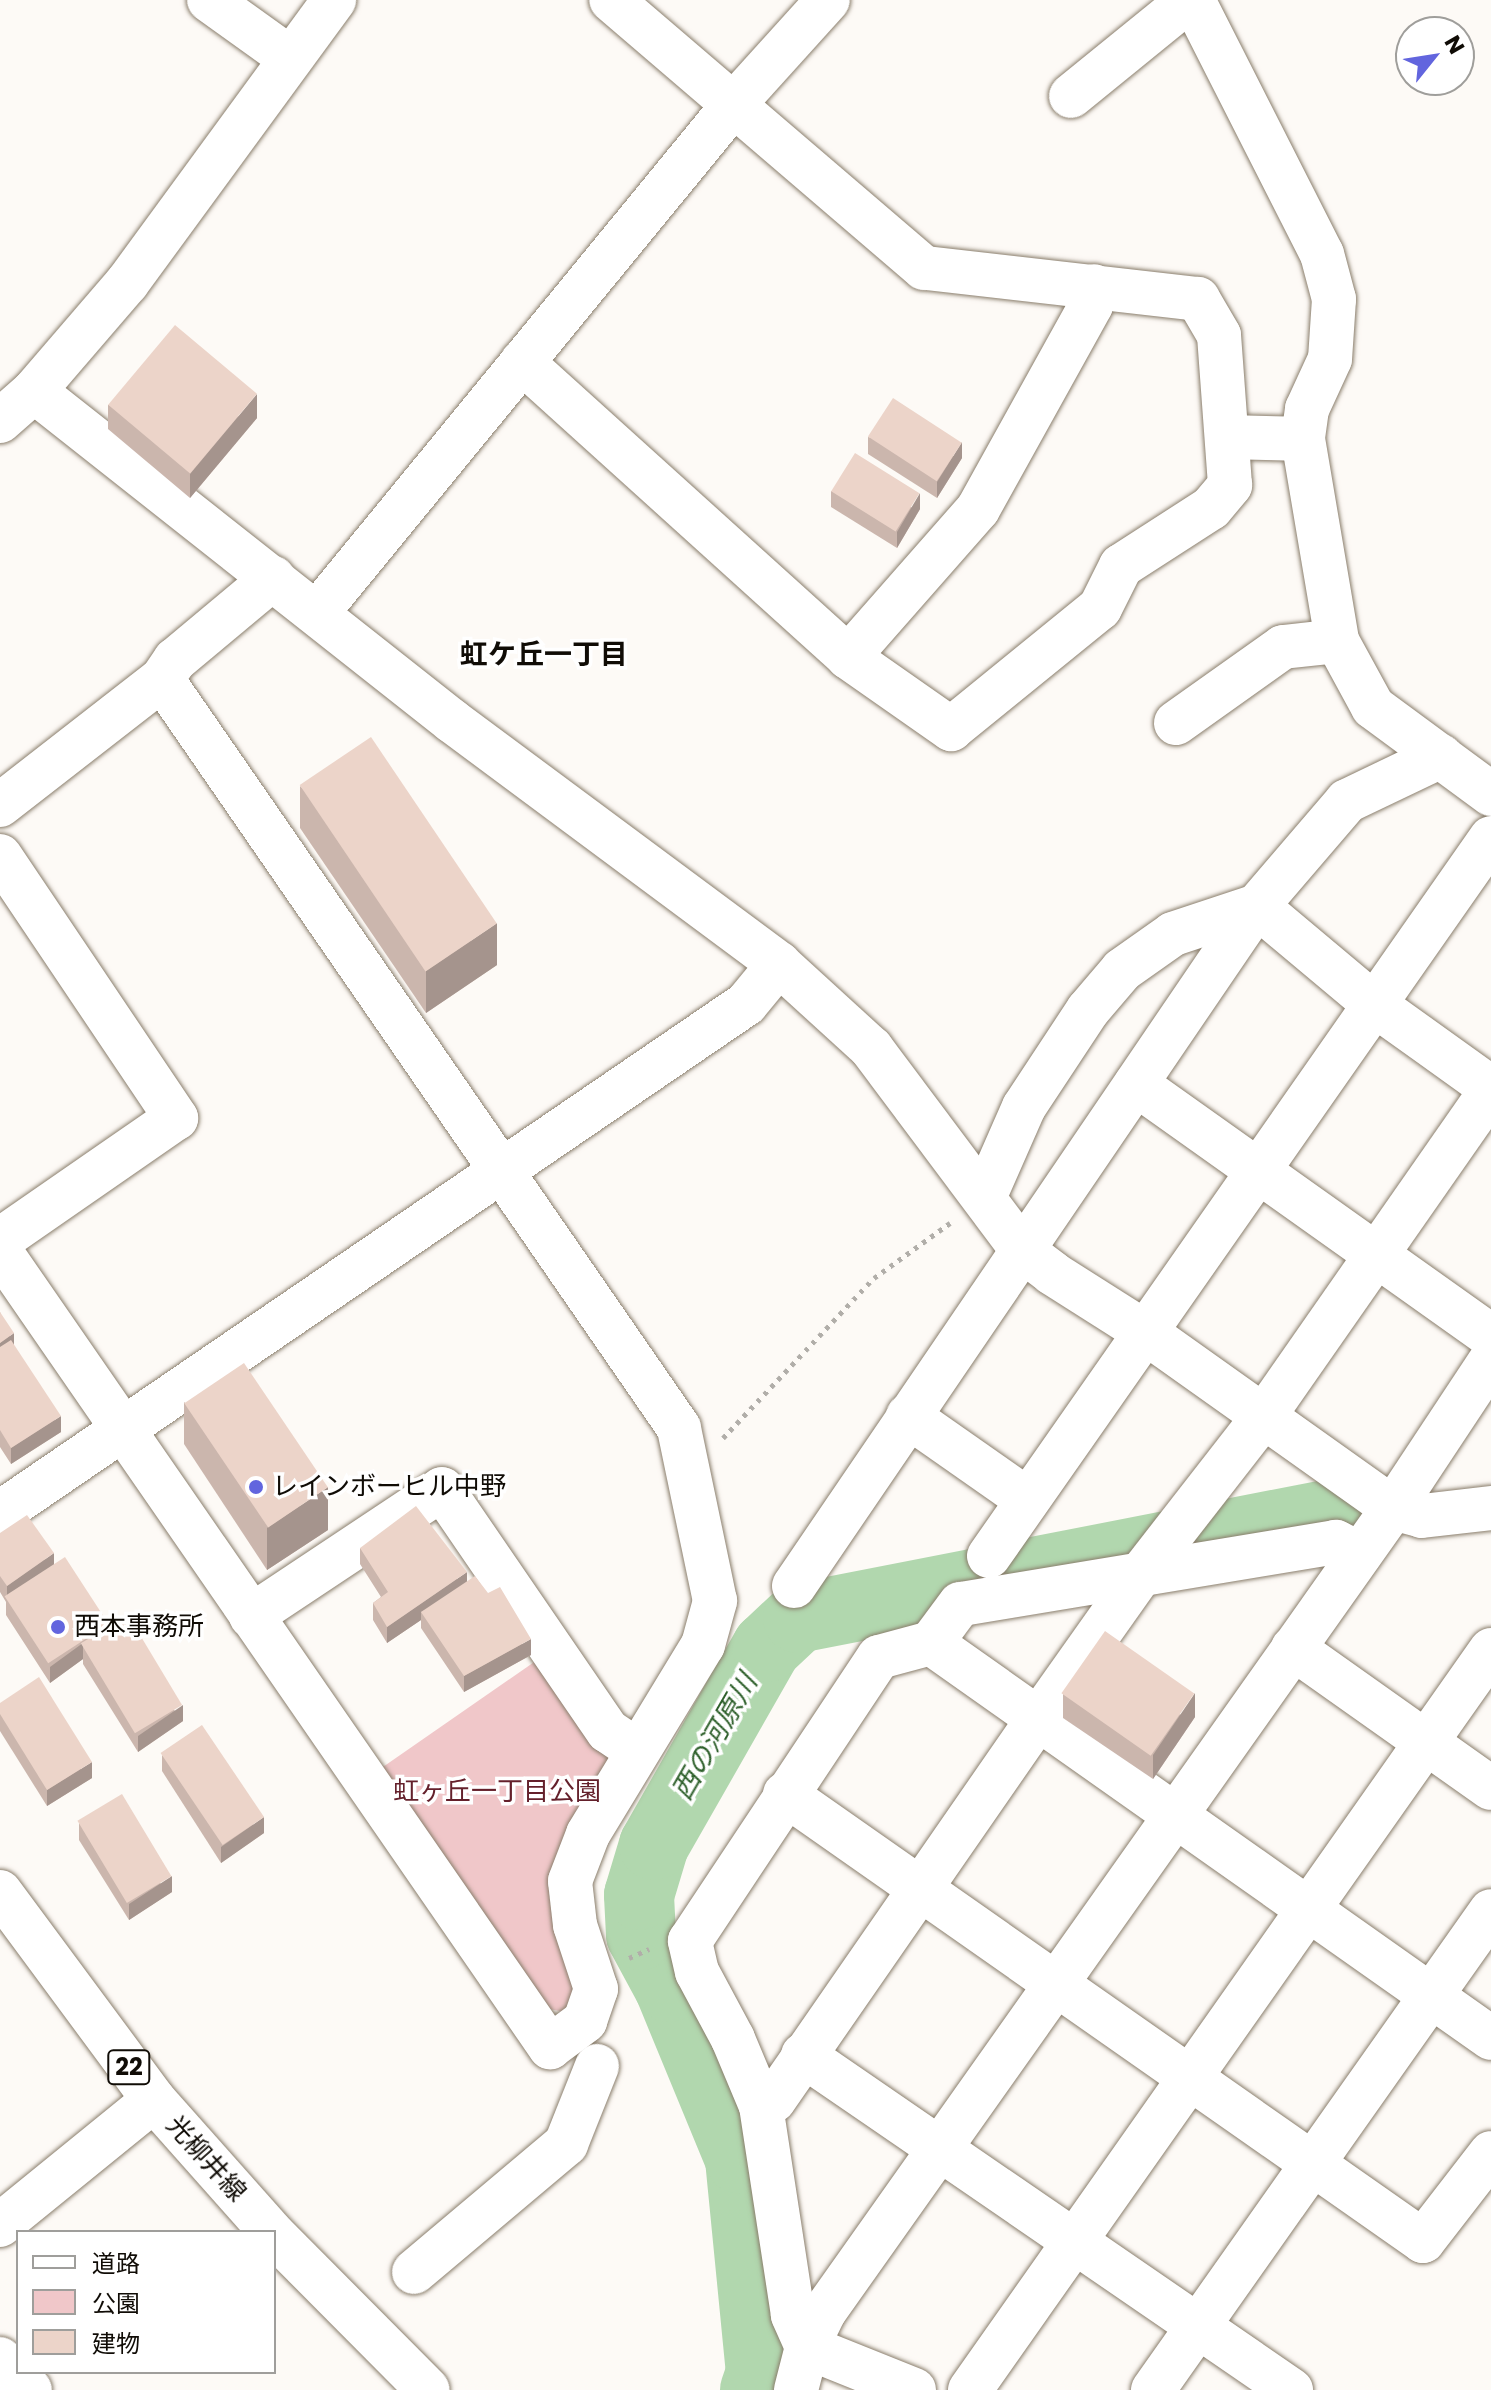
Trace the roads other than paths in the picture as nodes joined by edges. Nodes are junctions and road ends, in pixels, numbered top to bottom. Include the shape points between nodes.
1 (209, 0) edge
2 (334, 0) edge
3 (611, 0) edge
4 (828, 0) edge
5 (1191, 0) edge
6 (290, 58) junction
7 (1071, 96) dead end
8 (734, 104) junction
9 (1094, 286) junction
10 (522, 362) junction
11 (34, 391) junction
12 (0, 421) edge
13 (1229, 437) junction
14 (1303, 439) junction
15 (273, 578) junction
16 (317, 613) junction
17 (1337, 641) junction
18 (848, 657) junction
19 (162, 679) junction
20 (1176, 723) dead end
21 (1441, 756) junction
22 (1491, 794) edge
23 (0, 805) edge
24 (1491, 838) edge
25 (0, 856) edge
26 (1257, 906) junction
27 (779, 964) junction
28 (1375, 1005) junction
29 (1136, 1084) junction
30 (1491, 1089) edge
31 (1257, 1170) junction
32 (504, 1171) junction
33 (984, 1198) junction
34 (0, 1240) edge
35 (1022, 1250) junction
36 (0, 1251) edge
37 (1375, 1253) junction
38 (1145, 1332) junction
39 (1491, 1336) edge
40 (1491, 1360) edge
41 (908, 1416) junction
42 (1264, 1416) junction
43 (123, 1428) junction
44 (1028, 1500) junction
45 (1393, 1508) junction
46 (1491, 1508) edge
47 (0, 1513) edge
48 (1360, 1554) junction
49 (989, 1556) dead end
50 (1141, 1574) junction
51 (794, 1586) dead end
52 (251, 1616) junction
53 (931, 1643) junction
54 (1293, 1648) junction
55 (1491, 1650) edge
56 (1039, 1718) junction
57 (1427, 1743) junction
58 (636, 1750) junction
59 (1491, 1788) edge
60 (785, 1794) junction
61 (1176, 1813) junction
62 (919, 1890) junction
63 (0, 1892) edge
64 (1310, 1910) junction
65 (1491, 1911) edge
66 (1057, 1984) junction
67 (1432, 1995) junction
68 (1491, 2038) edge
69 (803, 2055) junction
70 (597, 2066) dead end
71 (1191, 2077) junction
72 (154, 2100) junction
73 (761, 2106) junction
74 (938, 2149) junction
75 (1491, 2153) edge
76 (1315, 2163) junction
77 (0, 2225) edge
78 (269, 2230) edge
79 (276, 2237) edge
80 (1075, 2242) junction
81 (414, 2272) dead end
82 (1199, 2326) junction
83 (807, 2347) junction
84 (0, 2359) edge
85 (30, 2390) edge
86 (428, 2390) edge
87 (796, 2390) edge
88 (914, 2390) edge
89 (970, 2390) edge
90 (1153, 2390) edge
91 (1291, 2390) edge

1 - 6 street
2 - 6 street
3 - 8 street
4 - 8 street
5 - 7 street
5 - 14 street via 1322,254 1334,299 1330,359 1307,409
6 - 11 street via 127,283
8 - 9 street via 924,268
8 - 10 street
9 - 13 street via 1198,299 1219,335
9 - 18 street via 1091,305 978,509
10 - 16 street
10 - 18 street
11 - 12 street
11 - 15 street
13 - 14 street
13 - 18 street via 1230,485 1211,508 1121,566 1100,608 951,729
14 - 17 street
15 - 16 street
15 - 19 street via 175,660
16 - 27 street via 452,721
17 - 20 street via 1283,647
17 - 21 street via 1373,707
19 - 23 street
19 - 32 street
21 - 22 street
21 - 26 street via 1347,801
24 - 28 street
25 - 34 street via 176,1118
26 - 28 street
26 - 29 street
26 - 33 street via 1173,934 1122,970 1088,1010 1024,1107
27 - 32 street via 746,1004
27 - 33 street via 871,1048
28 - 30 street
28 - 31 street
29 - 31 street
29 - 35 street
30 - 37 street
31 - 37 street
31 - 38 street
32 - 43 street
32 - 58 street via 679,1428 711,1562 715,1601 703,1645
33 - 35 street
35 - 38 street
35 - 41 street
36 - 43 street
37 - 39 street
37 - 42 street
38 - 42 street
38 - 44 street
40 - 45 street
41 - 44 street
41 - 51 street
42 - 45 street
42 - 50 street
43 - 47 street
43 - 52 street
44 - 49 street
45 - 46 street via 1422,1516
45 - 48 street
48 - 50 street via 1336,1542
48 - 54 street
50 - 53 street via 960,1604
50 - 56 street
52 - 58 street via 442,1489 608,1731
52 - 58 street via 550,2047 585,2021 596,1989 575,1925 570,1881 588,1834
53 - 56 street
53 - 60 street via 879,1657
54 - 57 street
54 - 61 street
55 - 57 street
56 - 61 street
56 - 62 street
57 - 59 street
57 - 64 street
60 - 62 street
60 - 73 street via 690,1941 697,1972
61 - 64 street
61 - 66 street
62 - 66 street
62 - 69 street
63 - 72 street, 光柳井線 / 22
64 - 67 street
64 - 71 street
65 - 67 street
66 - 71 street
66 - 74 street
67 - 68 street
67 - 76 street
69 - 73 street via 774,2100
69 - 74 street
70 - 81 street via 566,2144
71 - 76 street
71 - 80 street
72 - 77 street
72 - 78 street, 光柳井線 / 22
73 - 83 street via 793,2315
74 - 80 street
74 - 83 street via 824,2312
75 - 76 street via 1423,2241
76 - 82 street
79 - 86 street, 光柳井線 / 22
80 - 82 street
80 - 89 street
82 - 90 street
82 - 91 street
83 - 87 street
83 - 88 street
84 - 85 street

